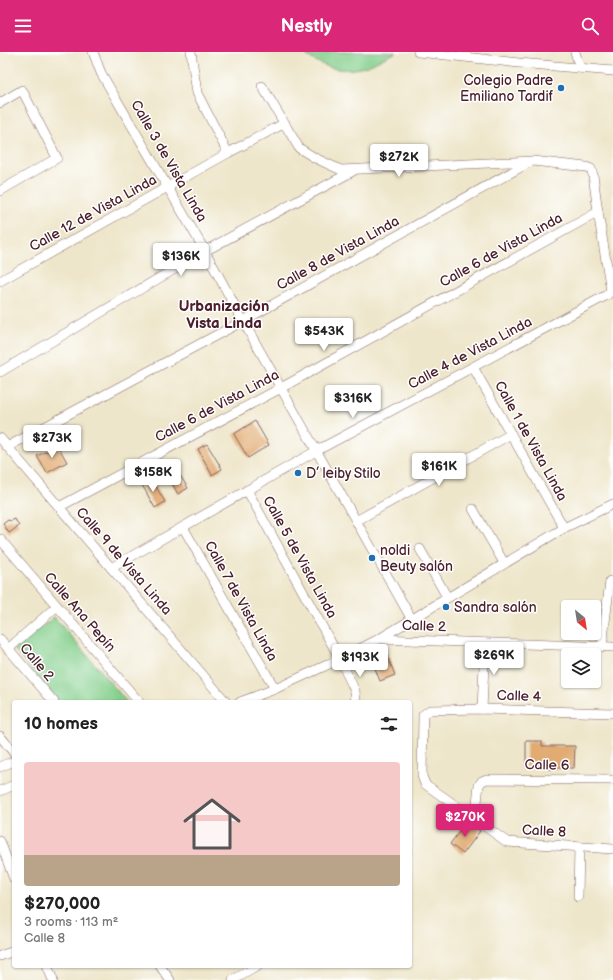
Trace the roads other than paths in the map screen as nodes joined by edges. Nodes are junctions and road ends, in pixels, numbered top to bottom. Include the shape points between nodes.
1 (93, 52) edge
2 (191, 52) edge
3 (418, 52) edge
4 (575, 52) edge
5 (580, 68) junction
6 (613, 71) edge
7 (262, 86) dead end
8 (0, 103) edge
9 (285, 123) junction
10 (228, 153) junction
11 (533, 161) junction
12 (355, 170) junction
13 (167, 187) junction
14 (0, 191) edge
15 (598, 212) junction
16 (204, 251) junction
17 (0, 281) edge
18 (243, 321) junction
19 (473, 367) junction
20 (0, 372) edge
21 (281, 388) junction
22 (511, 434) junction
23 (0, 438) edge
24 (7, 447) junction
25 (316, 451) junction
26 (247, 490) junction
27 (613, 504) edge
28 (59, 507) junction
29 (473, 509) dead end
30 (356, 521) junction
31 (184, 527) junction
32 (564, 528) junction
33 (0, 539) edge
34 (420, 549) dead end
35 (504, 564) junction
36 (111, 568) junction
37 (610, 581) dead end
38 (447, 597) junction
39 (56, 607) junction
40 (411, 618) junction
41 (379, 639) junction
42 (0, 640) edge
43 (484, 643) junction
44 (602, 647) junction
45 (613, 648) edge
46 (8, 649) junction
47 (340, 659) junction
48 (275, 689) junction
49 (52, 700) edge
50 (136, 700) edge
51 (224, 700) edge
52 (245, 700) edge
53 (356, 700) edge
54 (482, 710) junction
55 (613, 713) edge
56 (0, 736) edge
57 (12, 751) edge
58 (12, 762) edge
59 (0, 767) edge
60 (423, 780) joint
61 (613, 780) edge
62 (12, 786) edge
63 (0, 791) edge
64 (475, 820) junction
65 (0, 841) edge
66 (579, 847) junction
67 (613, 849) edge
68 (12, 873) edge
69 (578, 897) dead end
70 (12, 952) edge
71 (0, 956) edge
72 (48, 968) edge
73 (161, 968) edge
74 (254, 968) edge
75 (167, 979) edge
76 (52, 980) edge
77 (233, 980) edge

1 - 13 street, Calle 3 de Vista Linda via 101,72
2 - 10 street via 197,93
3 - 5 street via 518,64
4 - 5 street
5 - 6 street
7 - 9 street
8 - 14 street via 22,90 57,158
9 - 10 street, Calle 12 de Vista Linda
9 - 12 street via 300,148 341,170
10 - 13 street, Calle 12 de Vista Linda
11 - 12 street
11 - 15 street via 591,169
11 - 18 street, Calle 8 de Vista Linda
12 - 16 street
13 - 16 street, Calle 3 de Vista Linda
13 - 17 street, Calle 12 de Vista Linda
15 - 19 street, Calle 4 de Vista Linda via 611,291
15 - 21 street, Calle 6 de Vista Linda
16 - 18 street, Calle 3 de Vista Linda
16 - 20 street
18 - 21 street, Calle 3 de Vista Linda
18 - 24 street, Calle 8 de Vista Linda
19 - 22 street, Calle 1 de Vista Linda
19 - 25 street, Calle 4 de Vista Linda
21 - 25 street, Calle 3 de Vista Linda
21 - 28 street, Calle 6 de Vista Linda
22 - 30 street
22 - 32 street, Calle 1 de Vista Linda
23 - 24 street, Calle 9 de Vista Linda
24 - 28 street, Calle 9 de Vista Linda
25 - 26 street, Calle 4 de Vista Linda
25 - 30 street, Calle 3 de Vista Linda
26 - 31 street, Calle 4 de Vista Linda
26 - 47 street, Calle 5 de Vista Linda
27 - 32 street
28 - 36 street, Calle 9 de Vista Linda
29 - 35 street
30 - 40 street, Calle 3 de Vista Linda
31 - 36 street, Calle 4 de Vista Linda
31 - 48 street, Calle 7 de Vista Linda
32 - 35 street
33 - 39 street, Calle Ana Pepín
34 - 38 street
35 - 38 street
36 - 51 street, Calle 9 de Vista Linda
37 - 44 street
38 - 40 street
39 - 46 street
39 - 50 street, Calle Ana Pepín
40 - 41 street
41 - 43 street, Calle 2
41 - 47 street
42 - 46 street, Calle 2
43 - 44 street, Calle 2
43 - 54 street
44 - 45 street, Calle 2
46 - 49 street, Calle 2
47 - 48 street
47 - 53 street, Calle 5 de Vista Linda via 355,691
48 - 52 street
54 - 55 street, Calle 4
54 - 60 street, Calle 4 via 430,710 423,715
56 - 57 street
58 - 59 street
60 - 64 street, Calle 8
61 - 64 street, Calle 6 via 487,779 479,785
62 - 63 street
64 - 66 street, Calle 8 via 507,842
65 - 68 street
66 - 67 street, Calle 8
66 - 69 street
70 - 71 street
72 - 76 street
73 - 75 street
74 - 77 street

